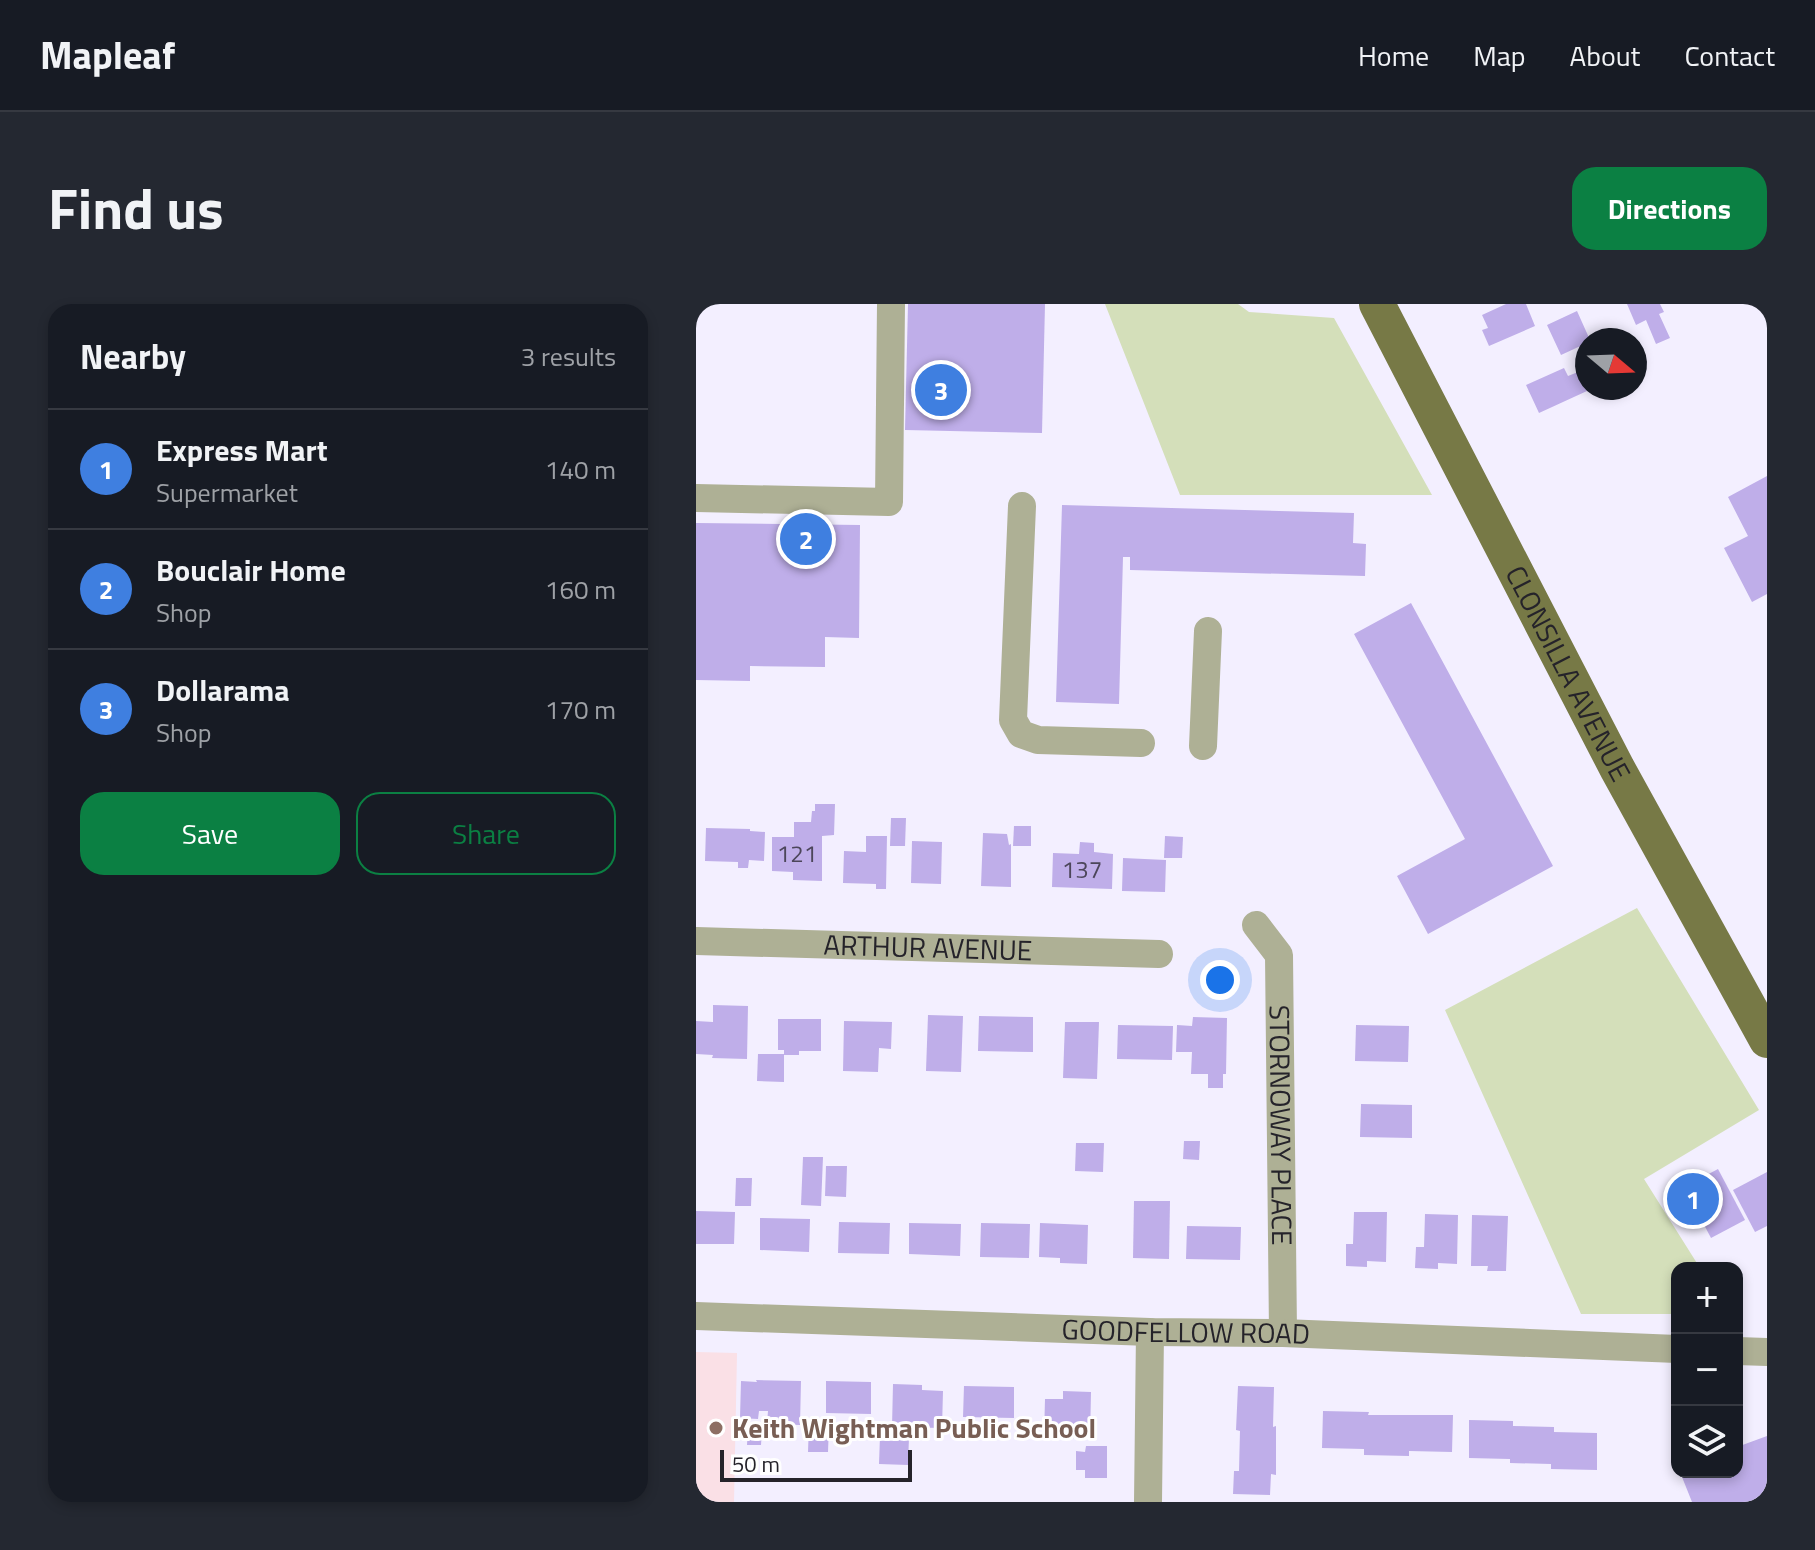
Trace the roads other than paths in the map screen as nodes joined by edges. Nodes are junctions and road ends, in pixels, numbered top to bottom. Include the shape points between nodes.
1 (891, 304) edge
2 (1377, 304) edge
3 (696, 498) edge
4 (1022, 506) dead end
5 (1208, 631) dead end
6 (1141, 743) dead end
7 (1203, 746) dead end
8 (1256, 925) dead end
9 (696, 941) edge
10 (1159, 954) dead end
11 (1767, 1040) edge
12 (696, 1316) edge
13 (1150, 1332) junction
14 (1283, 1333) junction
15 (1671, 1349) edge
16 (1743, 1351) edge
17 (1767, 1352) edge
18 (1148, 1502) edge

1 - 3 street via 889,502
2 - 11 main road, CLONSILLA AVENUE via 1617,768
4 - 6 street via 1013,720 1021,734 1038,740
5 - 7 street
8 - 14 street, STORNOWAY PLACE via 1279,955
9 - 10 street, ARTHUR AVENUE
12 - 13 street, GOODFELLOW ROAD
13 - 14 street, GOODFELLOW ROAD
13 - 18 street
14 - 15 street, GOODFELLOW ROAD
16 - 17 street

